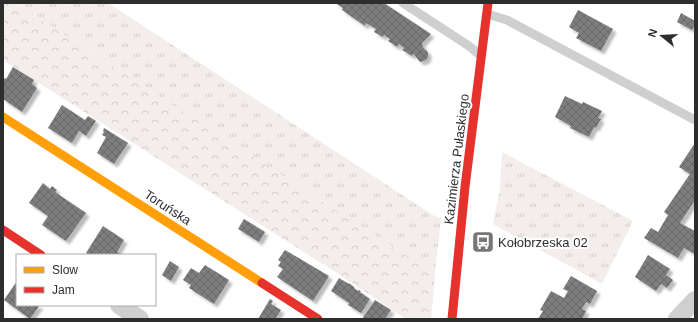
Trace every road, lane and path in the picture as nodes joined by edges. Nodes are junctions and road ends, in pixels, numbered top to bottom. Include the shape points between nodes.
1 (403, 3) edge
2 (488, 3) edge
3 (487, 14) junction
4 (482, 56) junction
5 (3, 117) edge
6 (695, 120) edge
7 (3, 230) edge
8 (40, 254) edge
9 (695, 300) edge
10 (120, 306) edge
11 (140, 319) edge
12 (318, 319) edge
13 (452, 319) edge
14 (677, 319) edge

1 - 4 lane
2 - 3 street, Kazimierza Pułaskiego
3 - 4 street, Kazimierza Pułaskiego
3 - 6 lane via 507,20
4 - 13 street, Kazimierza Pułaskiego via 465,187
5 - 12 street, Toruńska
7 - 8 street
9 - 14 street
10 - 11 street

